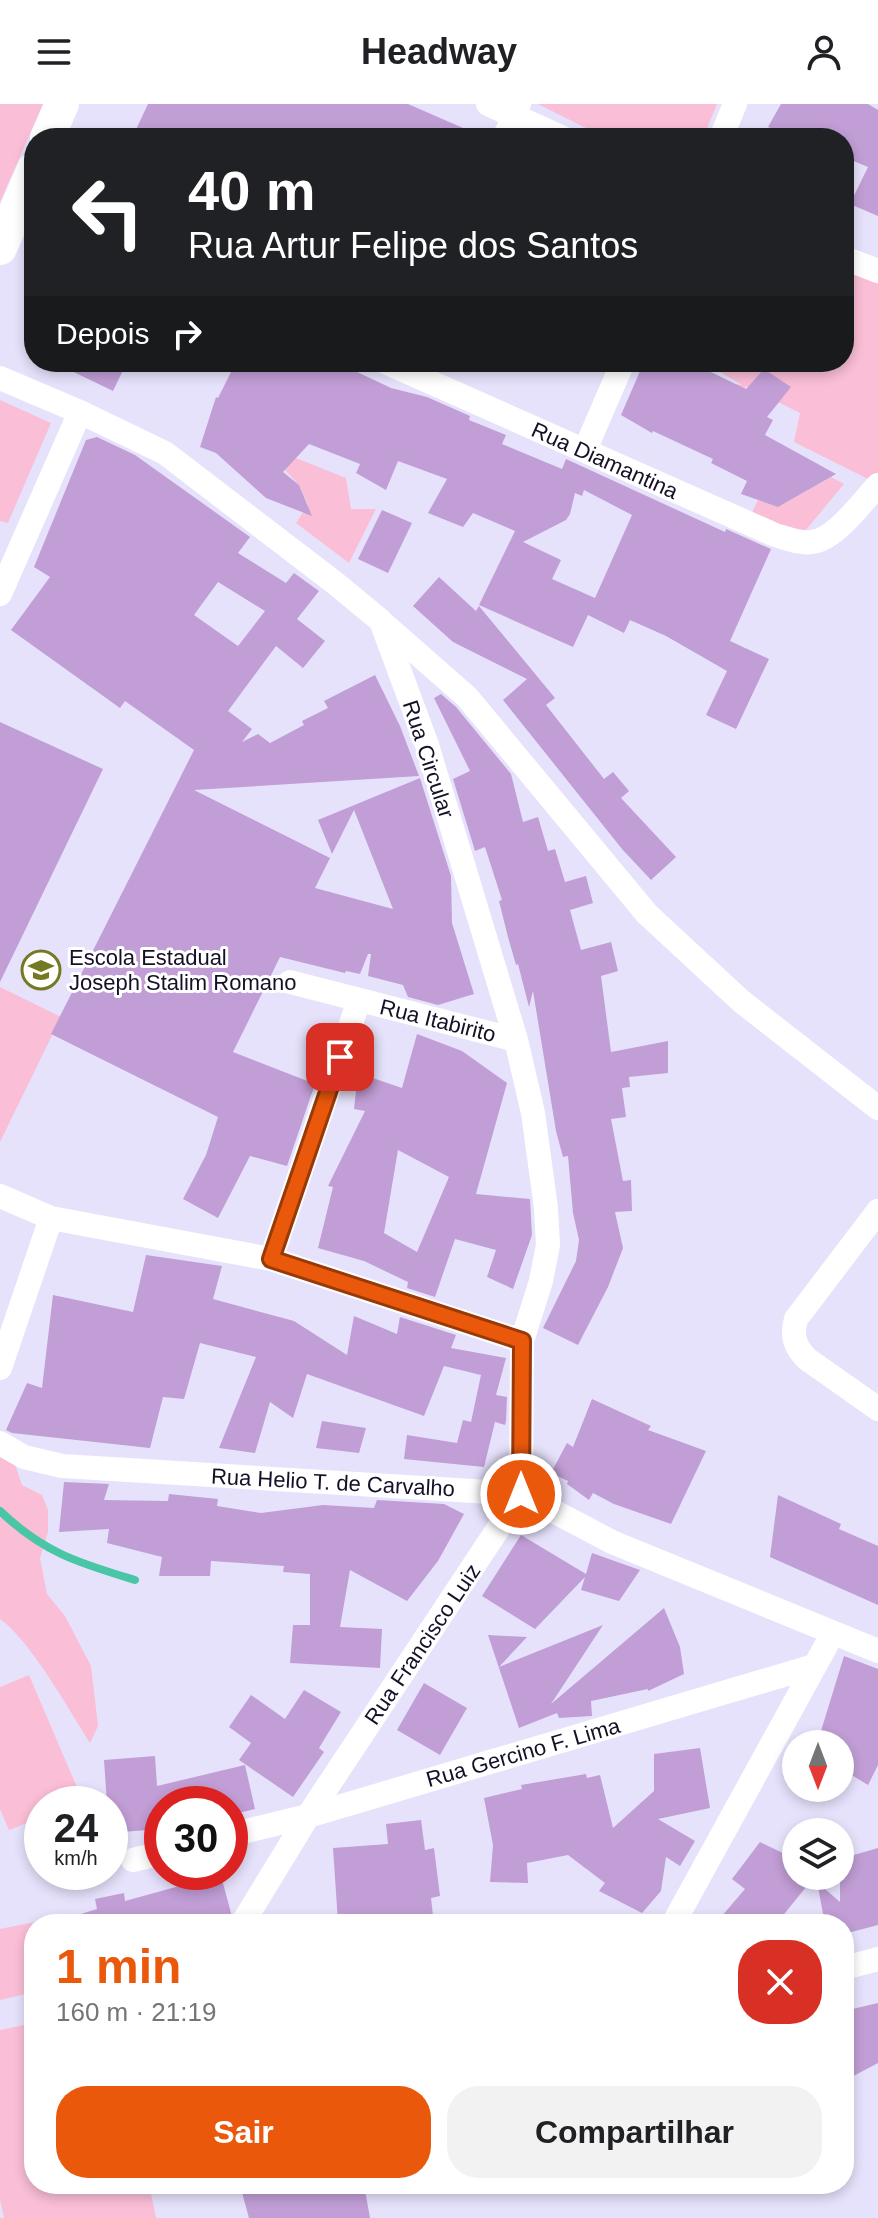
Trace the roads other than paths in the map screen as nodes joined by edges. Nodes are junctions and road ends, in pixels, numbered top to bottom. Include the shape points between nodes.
1 (62, 104) edge
2 (488, 104) edge
3 (735, 104) edge
4 (512, 119) edge
5 (51, 128) edge
6 (536, 128) edge
7 (725, 128) edge
8 (24, 212) edge
9 (0, 248) edge
10 (854, 262) edge
11 (878, 271) edge
12 (413, 372) edge
13 (619, 372) edge
14 (0, 378) edge
15 (80, 412) junction
16 (585, 450) junction
17 (878, 485) edge
18 (0, 594) edge
19 (381, 621) junction
20 (290, 982) dead end
21 (359, 1000) junction
22 (516, 1040) junction
23 (878, 1108) edge
24 (0, 1196) edge
25 (878, 1211) edge
26 (51, 1218) junction
27 (271, 1259) junction
28 (522, 1341) junction
29 (0, 1368) edge
30 (878, 1409) edge
31 (0, 1443) edge
32 (521, 1494) junction
33 (833, 1633) junction
34 (878, 1651) edge
35 (814, 1666) junction
36 (308, 1816) junction
37 (248, 1831) edge
38 (144, 1857) edge
39 (133, 1860) dead end
40 (248, 1914) edge
41 (678, 1914) edge
42 (878, 1959) edge
43 (854, 1965) edge

1 - 5 main road
2 - 4 street
3 - 7 street
4 - 6 street
8 - 9 main road
10 - 11 street
12 - 16 street, Rua Diamantina
13 - 16 street
14 - 15 street
15 - 18 street
15 - 19 street via 165,453
16 - 17 street, Rua Diamantina via 775,535 803,542 829,536
19 - 22 street, Rua Circular via 427,745
19 - 23 street via 467,697 647,914 741,1001
20 - 21 street, Rua Itabirito
21 - 22 street, Rua Itabirito
21 - 27 street, Rua Itabirito
22 - 28 street, Rua Circular via 533,1113 548,1245
24 - 26 street
25 - 30 street via 796,1319 792,1333 807,1359
26 - 27 street
26 - 29 street
27 - 28 street
28 - 32 street
31 - 32 street, Rua Helio T. de Carvalho via 24,1457 62,1466
32 - 33 street, Rua Helio T. de Carvalho via 612,1542
32 - 36 street, Rua Francisco Luiz
33 - 34 street, Rua Helio T. de Carvalho
33 - 35 street
35 - 36 street, Rua Gercino F. Lima
35 - 41 street
36 - 37 street, Rua Gercino F. Lima
36 - 40 street, Rua Francisco Luiz
38 - 39 street
42 - 43 street

